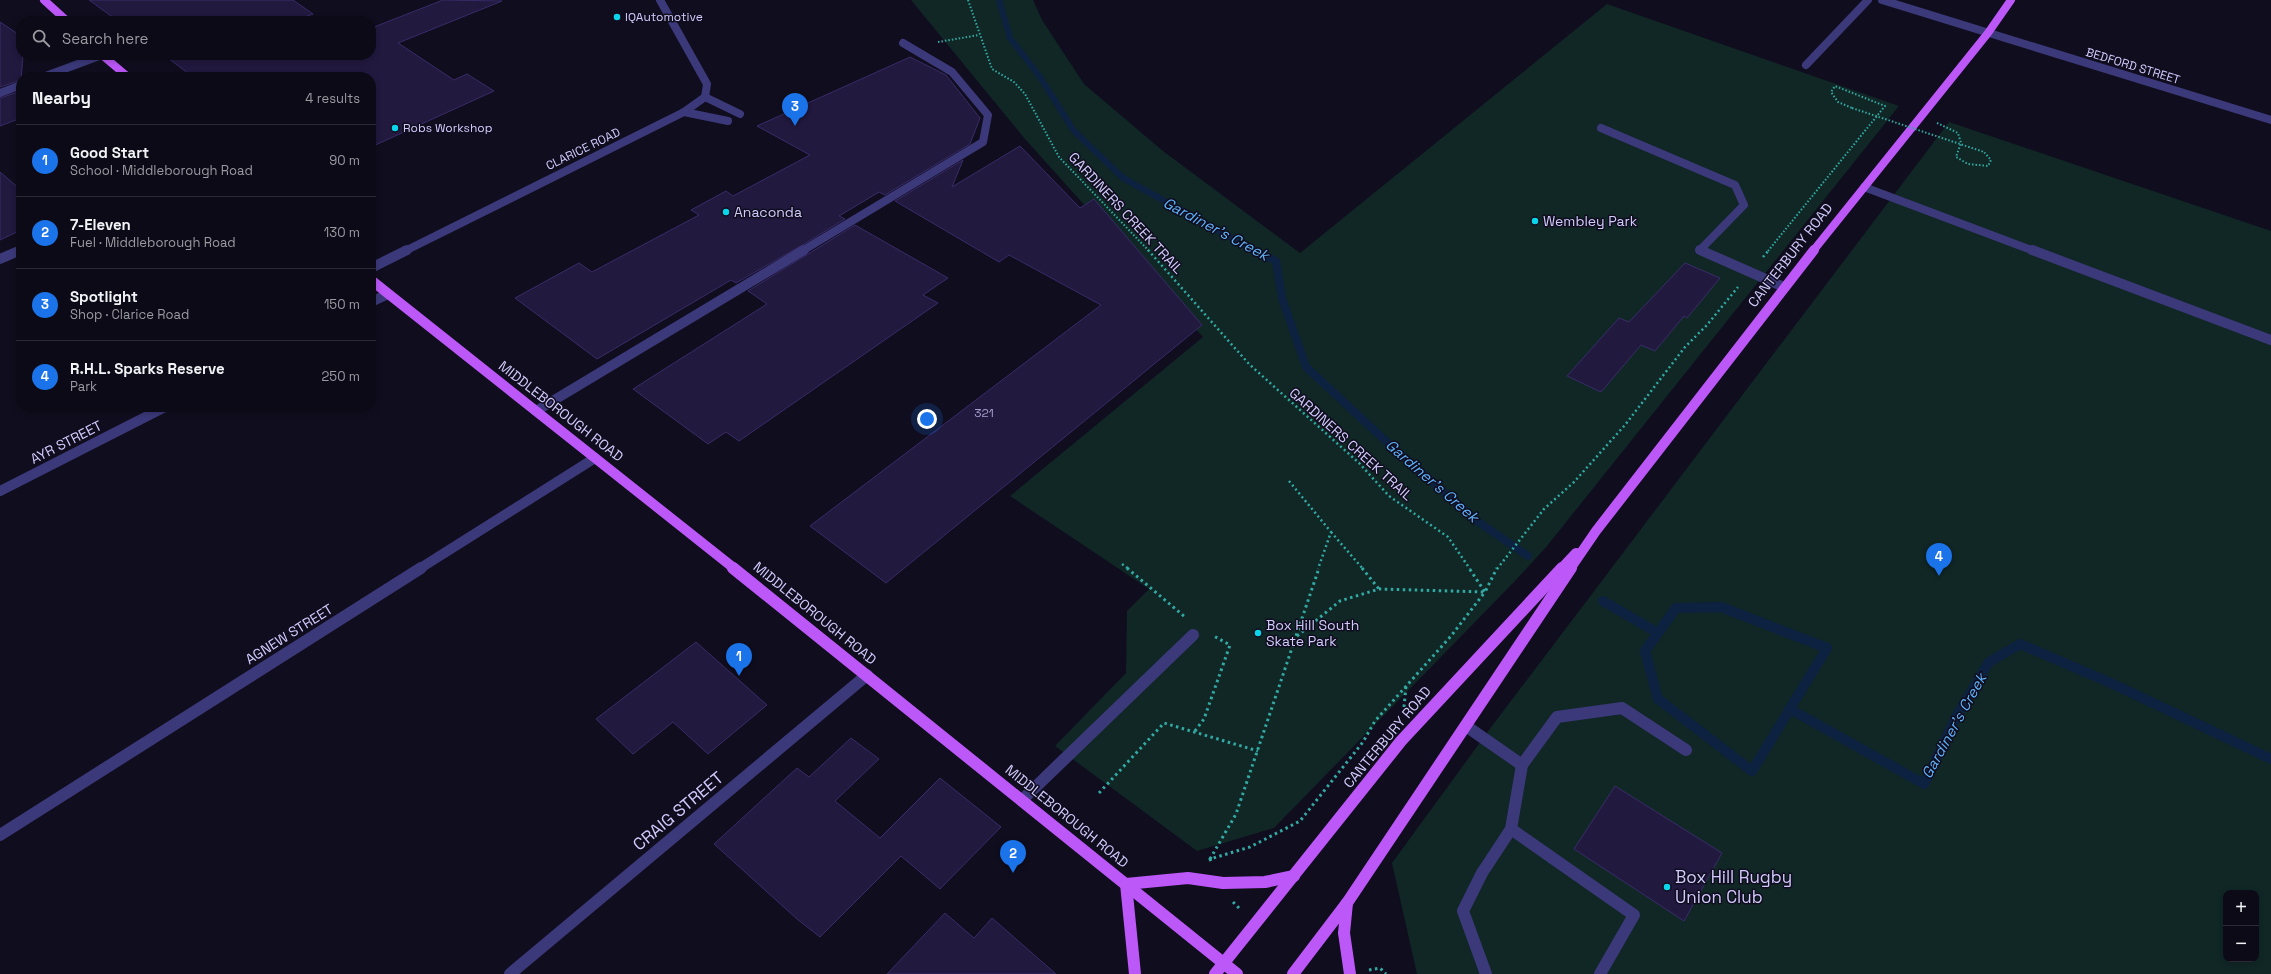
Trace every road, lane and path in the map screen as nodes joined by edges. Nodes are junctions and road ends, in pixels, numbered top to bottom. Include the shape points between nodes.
1 (44, 0) edge
2 (660, 0) edge
3 (968, 0) edge
4 (1868, 0) edge
5 (1882, 0) edge
6 (2011, 0) edge
7 (62, 16) edge
8 (1988, 33) junction
9 (979, 35) junction
10 (903, 43) dead end
11 (935, 43) dead end
12 (89, 60) edge
13 (108, 60) edge
14 (1806, 65) dead end
15 (56, 72) edge
16 (122, 72) edge
17 (16, 87) edge
18 (0, 92) edge
19 (705, 97) junction
20 (684, 112) junction
21 (740, 114) dead end
22 (1922, 116) junction
23 (2271, 120) edge
24 (728, 121) dead end
25 (1601, 128) dead end
26 (1864, 187) junction
27 (16, 252) edge
28 (0, 259) edge
29 (376, 266) edge
30 (1751, 272) junction
31 (376, 284) edge
32 (1784, 287) junction
33 (388, 294) junction
34 (376, 300) edge
35 (2271, 340) edge
36 (155, 412) edge
37 (536, 412) junction
38 (595, 458) junction
39 (1289, 481) dead end
40 (0, 491) edge
41 (1596, 531) junction
42 (1331, 532) junction
43 (1379, 589) junction
44 (1485, 592) junction
45 (1193, 635) dead end
46 (1297, 636) junction
47 (867, 675) junction
48 (1466, 726) junction
49 (1686, 750) dead end
50 (1258, 751) junction
51 (1522, 765) junction
52 (1099, 793) dead end
53 (1022, 800) junction
54 (1510, 829) junction
55 (0, 835) edge
56 (1210, 859) junction
57 (1294, 876) junction
58 (1222, 883) junction
59 (1126, 884) junction
60 (1347, 903) junction
61 (1219, 969) edge
62 (510, 974) edge
63 (1135, 974) edge
64 (1237, 974) edge
65 (1292, 974) edge
66 (1350, 974) edge
67 (1486, 974) edge
68 (1600, 974) edge

1 - 7 main road
2 - 19 street via 707,84
3 - 9 path, GARDINERS CREEK TRAIL
4 - 14 street
5 - 8 street, BEDFORD STREET
6 - 8 main road, CANTERBURY ROAD
8 - 22 main road, CANTERBURY ROAD
8 - 23 street, BEDFORD STREET
9 - 11 path
9 - 44 path, GARDINERS CREEK TRAIL via 992,69 1014,82 1026,94 1059,157 1115,213 1249,364 1359,463 1389,496 1448,536
10 - 37 street via 952,72 988,115 983,142
12 - 15 street
13 - 16 main road
17 - 18 street
19 - 20 street, CLARICE ROAD
19 - 21 street
20 - 24 street
20 - 29 street, CLARICE ROAD
22 - 26 main road, CANTERBURY ROAD
22 - 30 path, bridge via 1958,133 1961,143 1956,157 1968,164 1988,166 1991,160 1984,152 1852,108 1838,102 1831,92 1836,86 1885,106
25 - 30 street via 1735,185 1744,205 1700,250
26 - 32 main road, CANTERBURY ROAD
26 - 35 street
27 - 28 street
30 - 32 street
30 - 44 path via 1685,347 1625,425 1574,482 1544,509 1505,557
31 - 33 main road, MIDDLEBOROUGH ROAD
32 - 41 main road, CANTERBURY ROAD
33 - 34 street
33 - 37 main road, MIDDLEBOROUGH ROAD
36 - 40 street, AYR STREET
37 - 38 main road, MIDDLEBOROUGH ROAD
38 - 47 main road, MIDDLEBOROUGH ROAD
38 - 55 street, AGNEW STREET
39 - 42 path
41 - 48 main road, CANTERBURY ROAD
41 - 57 main road, CANTERBURY ROAD via 1401,741
42 - 43 path
42 - 46 path
43 - 44 path
43 - 46 path via 1340,601
44 - 56 path via 1451,636 1375,721 1363,742 1300,821 1250,847
45 - 53 street
46 - 50 path
47 - 53 main road, MIDDLEBOROUGH ROAD
47 - 62 street, CRAIG STREET
48 - 51 street
48 - 60 main road, CANTERBURY ROAD
49 - 51 street via 1622,708 1557,717
50 - 52 path via 1164,723
50 - 56 path via 1236,814
51 - 54 street
53 - 59 main road, MIDDLEBOROUGH ROAD
54 - 67 street via 1482,873 1463,911
54 - 68 street via 1634,915
56 - 58 path
57 - 58 main road via 1265,882
57 - 61 main road, CANTERBURY ROAD
58 - 59 main road via 1188,878
59 - 61 main road, MIDDLEBOROUGH ROAD
59 - 63 main road
60 - 65 main road, CANTERBURY ROAD
60 - 66 main road via 1344,933
61 - 64 main road, MIDDLEBOROUGH ROAD

